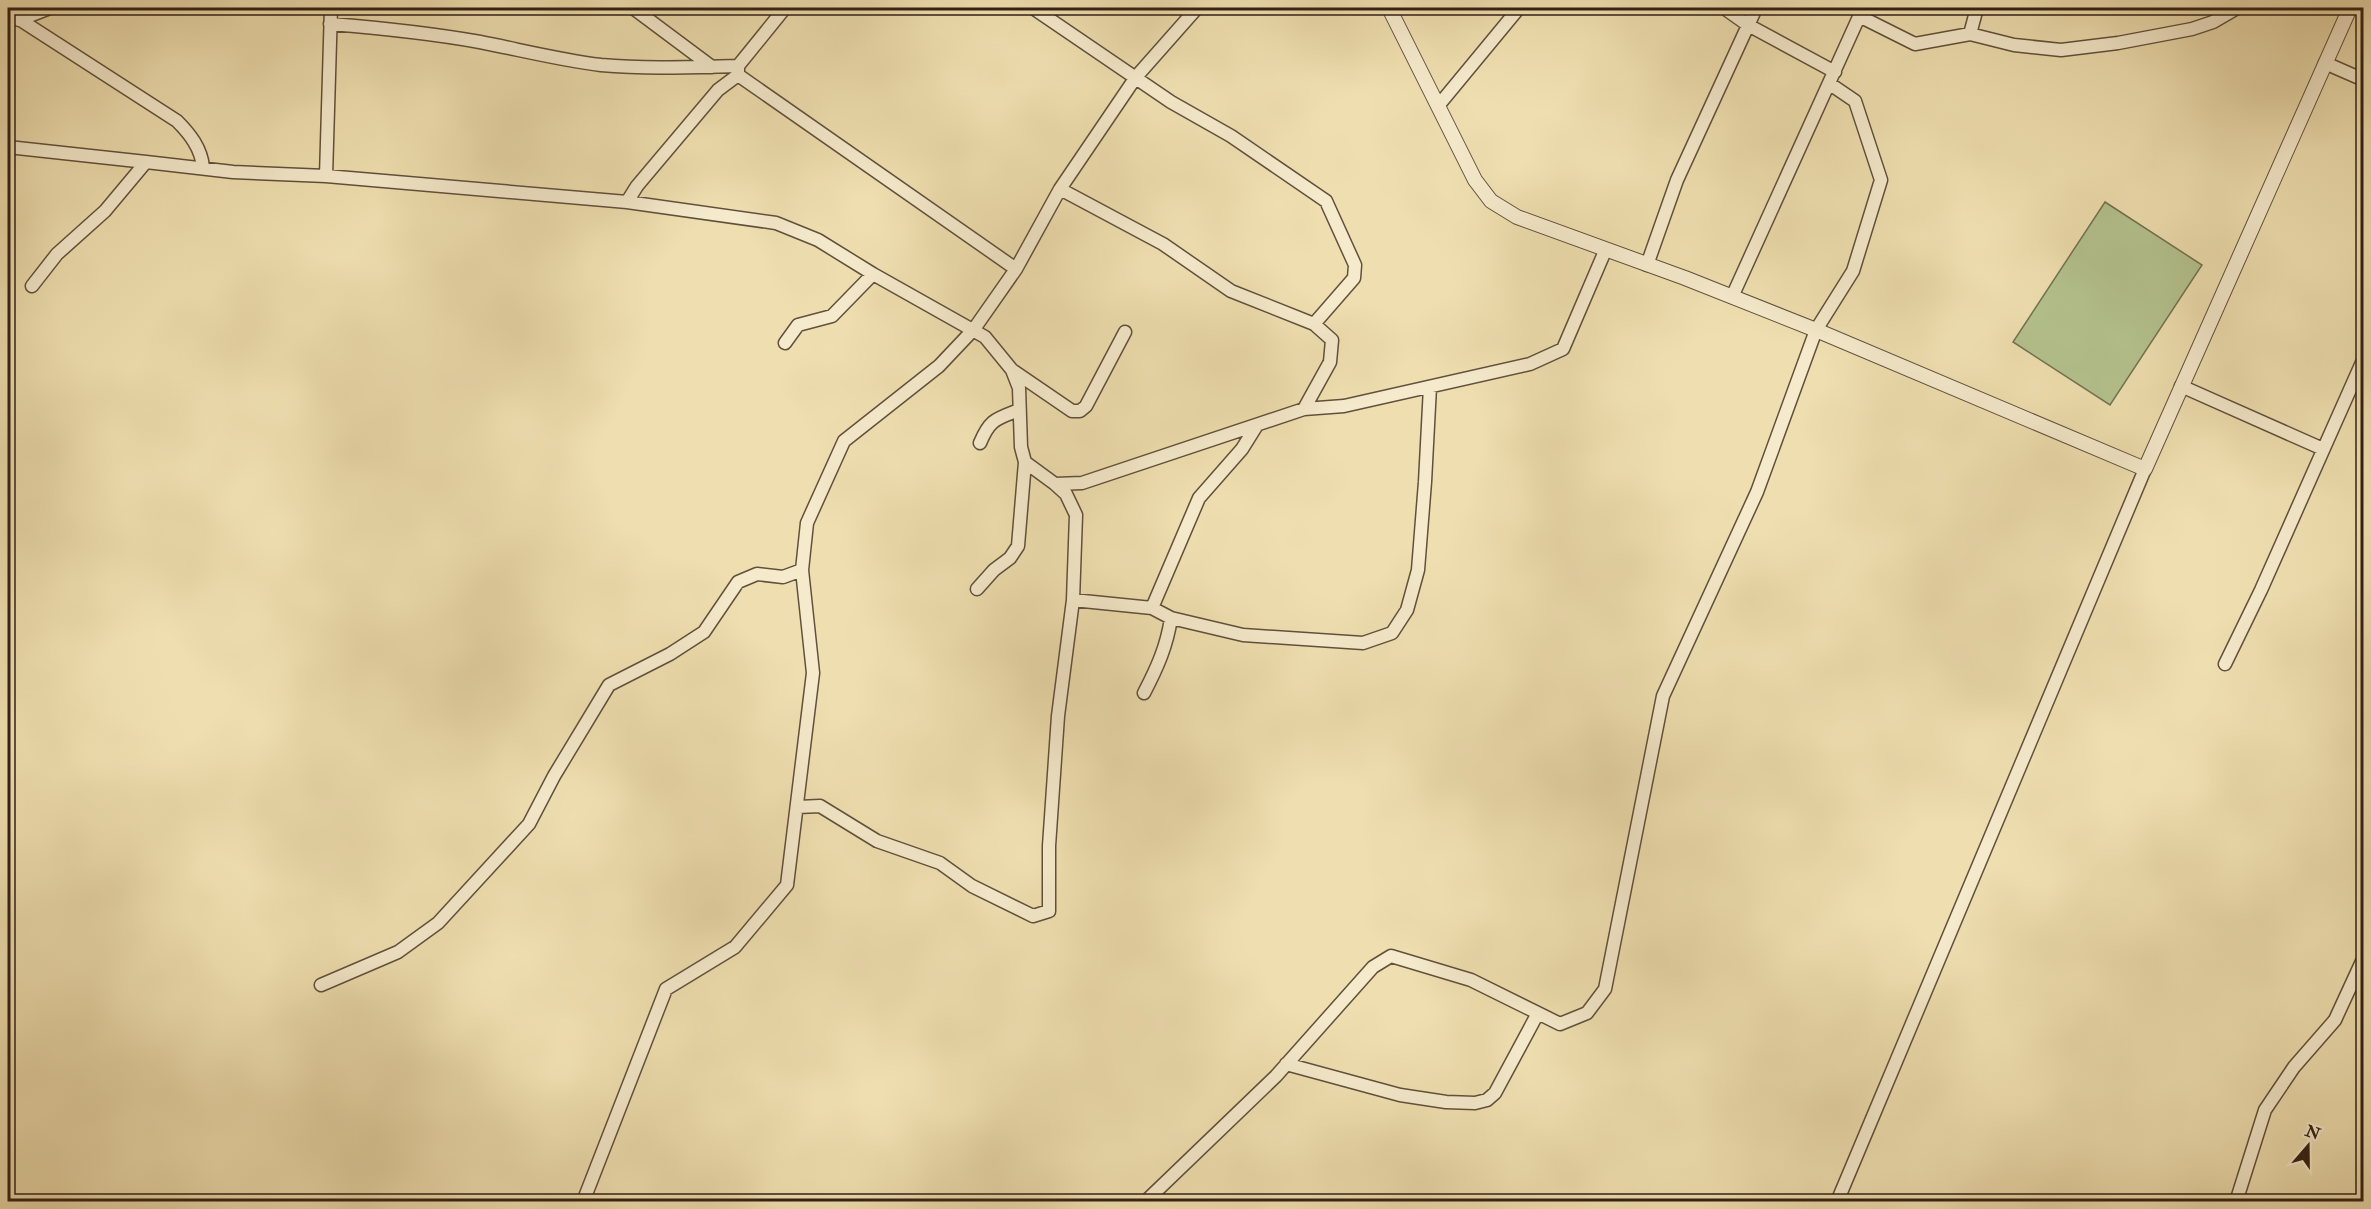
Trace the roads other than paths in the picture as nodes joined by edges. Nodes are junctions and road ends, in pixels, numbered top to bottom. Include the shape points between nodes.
1 (50, 8) edge
2 (331, 8) edge
3 (633, 8) edge
4 (785, 8) edge
5 (1033, 8) edge
6 (1197, 8) edge
7 (1389, 8) edge
8 (1519, 8) edge
9 (1724, 8) edge
10 (1756, 8) edge
11 (1977, 8) edge
12 (2237, 8) edge
13 (2350, 8) edge
14 (8, 12) edge
15 (1861, 12) edge
16 (19, 20) junction
17 (330, 24) junction
18 (1748, 25) junction
19 (1970, 34) junction
20 (2325, 63) junction
21 (712, 66) junction
22 (738, 71) junction
23 (1835, 72) junction
24 (1136, 77) junction
25 (2364, 80) edge
26 (1830, 84) junction
27 (1438, 106) junction
28 (8, 147) edge
29 (146, 162) junction
30 (203, 167) junction
31 (326, 176) junction
32 (1060, 189) junction
33 (627, 202) junction
34 (1605, 251) junction
35 (1647, 265) junction
36 (1016, 269) junction
37 (873, 274) junction
38 (32, 286) dead end
39 (1732, 297) junction
40 (1314, 324) junction
41 (974, 329) junction
42 (1816, 330) junction
43 (1125, 333) dead end
44 (785, 343) dead end
45 (2364, 358) edge
46 (1012, 370) junction
47 (2181, 386) junction
48 (1430, 387) junction
49 (1304, 409) junction
50 (1019, 410) junction
51 (1257, 425) junction
52 (980, 443) dead end
53 (2323, 449) junction
54 (1024, 462) junction
55 (2145, 470) junction
56 (1055, 484) junction
57 (802, 570) junction
58 (977, 588) dead end
59 (1072, 600) junction
60 (1152, 608) junction
61 (1171, 618) junction
62 (2225, 664) dead end
63 (1144, 693) dead end
64 (798, 807) junction
65 (2364, 957) edge
66 (321, 985) dead end
67 (1538, 1013) junction
68 (1286, 1064) junction
69 (583, 1202) edge
70 (1144, 1202) edge
71 (1837, 1202) edge
72 (2236, 1202) edge

1 - 16 street
2 - 17 street
3 - 21 street
4 - 22 street
5 - 24 street
6 - 24 street
7 - 27 street
8 - 27 street
9 - 18 street
10 - 18 street
11 - 19 street
12 - 19 street via 2192,29 2074,50 2043,49
13 - 20 street
14 - 16 street
15 - 19 street via 1915,44
15 - 23 street
16 - 30 street via 177,121 201,153
17 - 21 street via 402,30 536,56 634,68
17 - 31 street
18 - 23 street
18 - 35 street via 1677,180
20 - 25 street
20 - 47 street
21 - 22 street
22 - 33 street
22 - 36 street
23 - 26 street
24 - 32 street
24 - 40 street via 1326,201 1355,265 1354,278
26 - 39 street
26 - 42 street via 1856,101 1881,180 1853,271
27 - 34 street via 1475,180 1491,201 1517,217
28 - 29 street
29 - 30 street
29 - 38 street via 105,211 57,254
30 - 31 street
31 - 33 street
32 - 36 street
32 - 40 street via 1163,244 1231,291
33 - 37 street via 776,223 818,240
34 - 35 street
34 - 48 street via 1563,349 1530,364
35 - 39 street
36 - 41 street
37 - 41 street
37 - 44 street via 832,316 798,325
39 - 42 street
40 - 49 street via 1332,340 1330,362
41 - 46 street
41 - 57 street via 939,366 844,441 807,523
42 - 55 street
42 - 67 street via 1757,492 1663,696 1605,989 1587,1013 1560,1024
43 - 46 street via 1080,411 1072,411
45 - 53 street
46 - 50 street via 1019,388
47 - 53 street
47 - 55 street
48 - 49 street via 1344,406
48 - 61 street via 1418,570 1407,610 1392,633 1363,643 1243,635
49 - 51 street
50 - 52 street via 993,420
50 - 54 street
51 - 56 street via 1082,483
51 - 60 street via 1242,449 1199,498
53 - 62 street
54 - 56 street
54 - 58 street via 1017,546 1010,558
55 - 71 street
56 - 59 street via 1066,494 1076,515
57 - 64 street via 813,673
57 - 66 street via 783,577 757,574 738,582 704,632 609,685 529,824 438,923 398,952
59 - 60 street
59 - 64 street via 1058,716 1049,911 1033,916 972,886 940,863 877,841 820,806
60 - 61 street
61 - 63 street via 1162,656
64 - 69 street via 787,885 735,948 666,989
65 - 72 street via 2335,1020 2294,1067 2265,1110
67 - 68 street via 1495,1093 1475,1103 1400,1095
67 - 68 street via 1471,980 1391,956 1373,966
68 - 70 street

